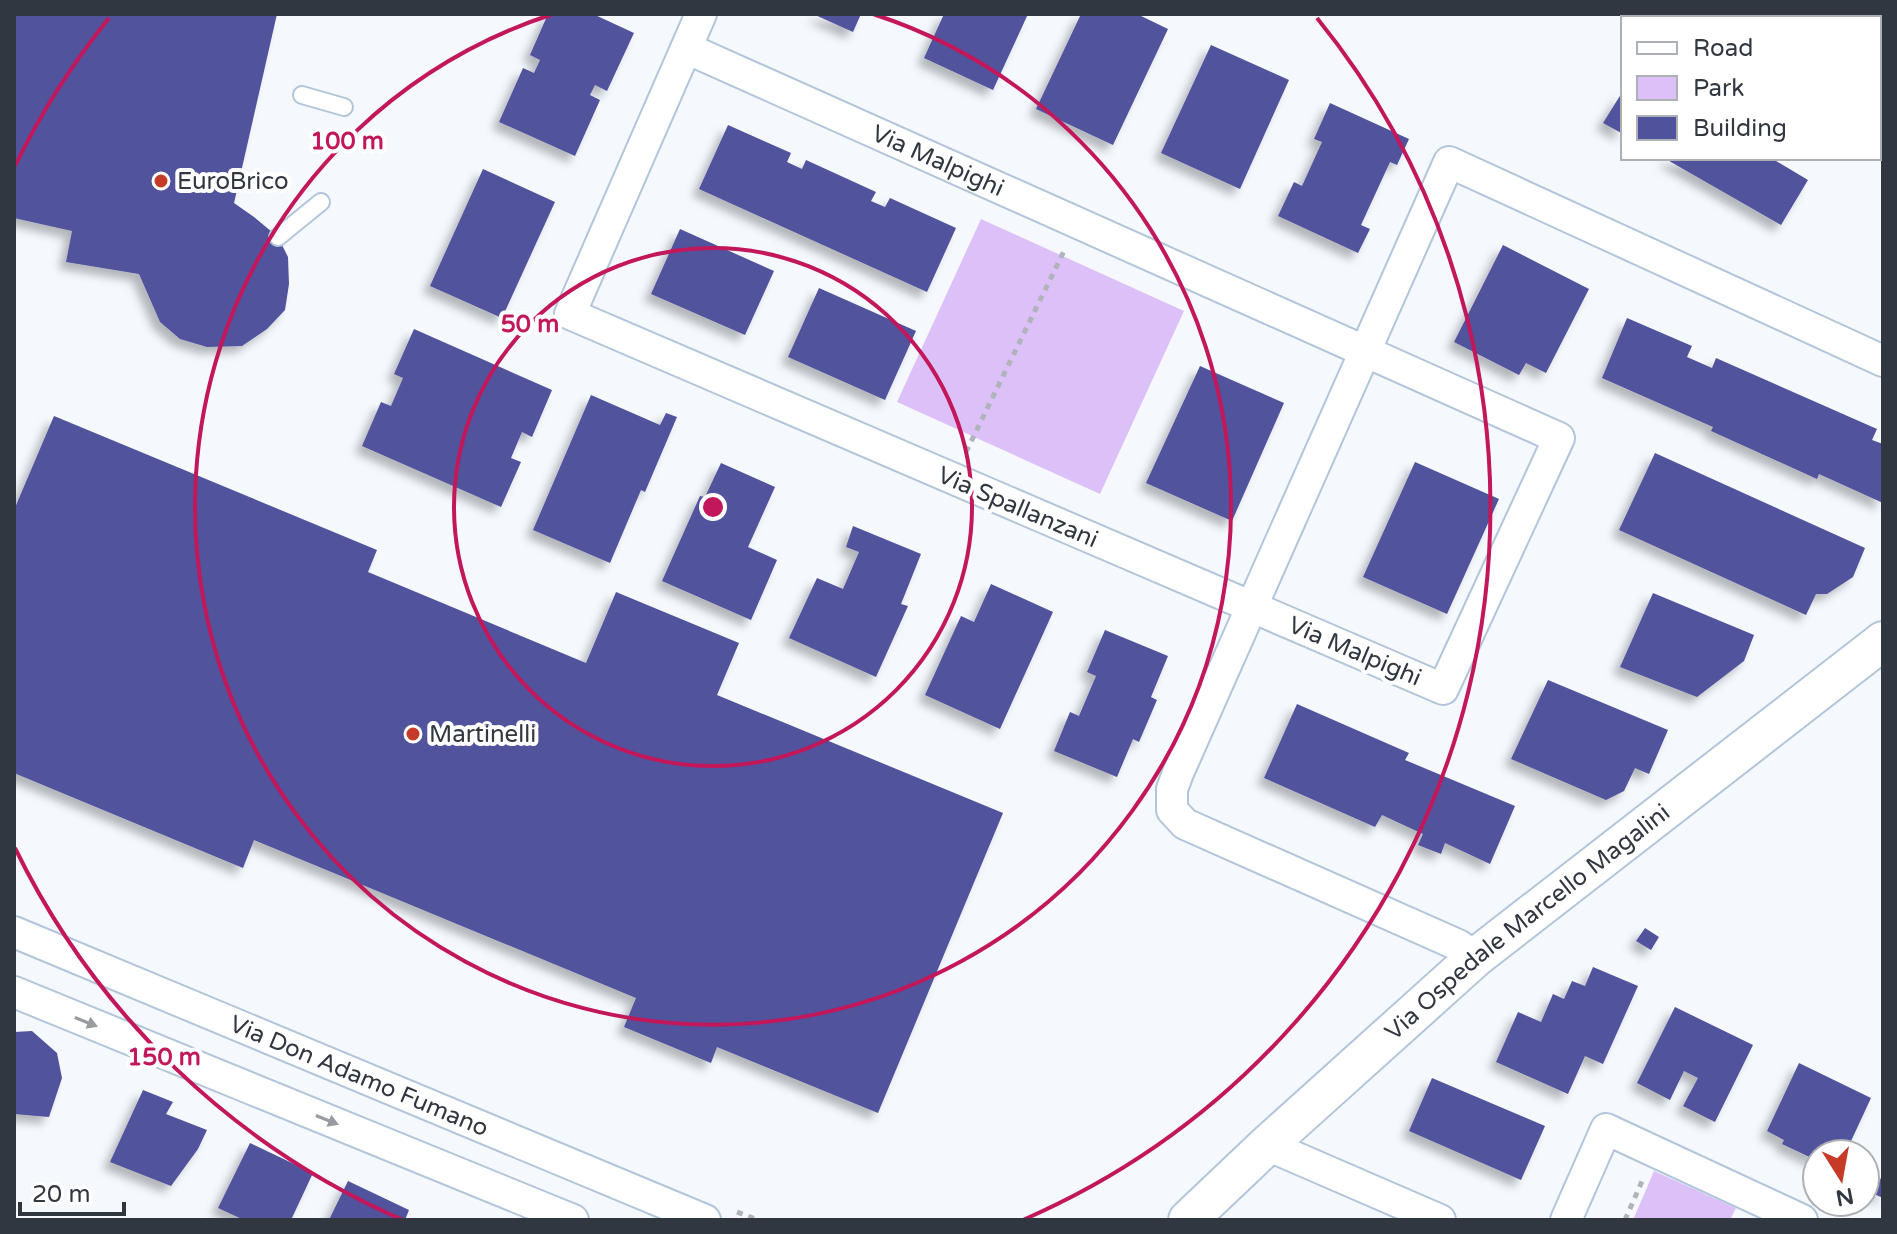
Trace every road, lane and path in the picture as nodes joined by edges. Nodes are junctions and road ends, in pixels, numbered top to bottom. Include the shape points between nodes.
1 (701, 14) edge
2 (686, 48) junction
3 (302, 95) dead end
4 (344, 107) dead end
5 (321, 202) dead end
6 (1078, 223) junction
7 (278, 237) dead end
8 (1365, 351) junction
9 (1883, 361) edge
10 (952, 479) junction
11 (1252, 607) junction
12 (1883, 641) edge
13 (14, 932) edge
14 (1476, 957) junction
15 (14, 992) edge
16 (1267, 1145) junction
17 (1654, 1153) junction
18 (573, 1220) edge
19 (705, 1220) edge
20 (1188, 1220) edge
21 (1440, 1220) edge
22 (1566, 1220) edge
23 (1625, 1220) edge
24 (1802, 1220) edge

1 - 2 street, Via Spallanzani
2 - 6 street, Via Malpighi
2 - 10 street, Via Spallanzani via 570,314
3 - 4 lane
5 - 7 lane
6 - 8 street, Via Malpighi
6 - 10 path
8 - 9 street via 1449,162
8 - 11 street
8 - 11 street, Via Malpighi via 1559,438 1443,689
10 - 11 street, Via Spallanzani
11 - 14 street via 1172,789 1172,810 1185,824
12 - 14 street, Via Ospedale Marcello Magalini
13 - 19 street, Via Don Adamo Fumano
14 - 16 street, Via Ospedale Marcello Magalini
15 -> 18 street
16 - 20 street, Via Ospedale Marcello Magalini
16 - 21 street
17 - 22 street via 1606,1129
17 - 23 path
17 - 24 street

